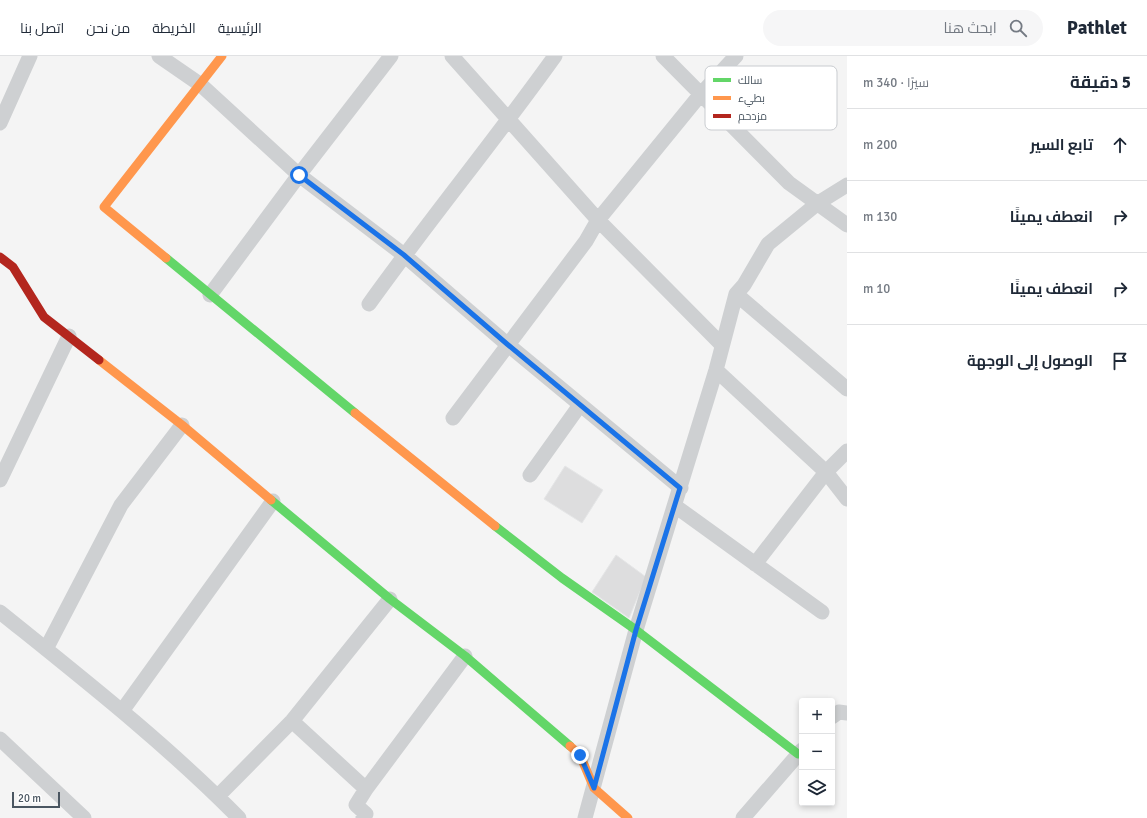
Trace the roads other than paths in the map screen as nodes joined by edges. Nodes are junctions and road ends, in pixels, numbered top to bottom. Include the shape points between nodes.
1 (159, 56) edge
2 (222, 56) edge
3 (391, 56) edge
4 (452, 56) edge
5 (555, 56) edge
6 (662, 56) edge
7 (736, 56) edge
8 (28, 57) edge
9 (727, 66) edge
10 (201, 85) junction
11 (705, 90) edge
12 (700, 95) junction
13 (705, 100) edge
14 (508, 121) junction
15 (0, 124) edge
16 (735, 130) edge
17 (299, 175) junction
18 (847, 185) edge
19 (818, 203) junction
20 (598, 220) junction
21 (847, 225) edge
22 (404, 255) junction
23 (0, 257) edge
24 (736, 294) junction
25 (210, 295) junction
26 (370, 304) dead end
27 (69, 336) junction
28 (507, 344) junction
29 (722, 345) junction
30 (716, 370) junction
31 (847, 389) edge
32 (580, 405) junction
33 (453, 418) dead end
34 (182, 425) junction
35 (847, 451) edge
36 (826, 472) junction
37 (530, 475) dead end
38 (0, 480) edge
39 (680, 488) junction
40 (847, 499) edge
41 (273, 501) junction
42 (675, 506) junction
43 (755, 564) junction
44 (390, 599) junction
45 (0, 612) edge
46 (822, 612) dead end
47 (636, 630) junction
48 (46, 649) junction
49 (465, 656) junction
50 (122, 711) junction
51 (847, 714) edge
52 (835, 715) edge
53 (292, 721) junction
54 (0, 739) edge
55 (799, 751) edge
56 (799, 753) edge
57 (366, 788) junction
58 (594, 788) junction
59 (218, 796) junction
60 (752, 815) edge
61 (84, 818) edge
62 (239, 818) edge
63 (363, 818) edge
64 (585, 818) edge
65 (628, 818) edge

1 - 10 street
2 - 10 street
3 - 17 street
4 - 14 street
5 - 14 street
6 - 12 street
7 - 9 street
8 - 15 street
10 - 17 street
10 - 25 street via 104,207
11 - 12 street
12 - 13 street
12 - 20 street
14 - 20 street
14 - 22 street
16 - 19 street via 789,183
17 - 22 street
17 - 25 street
18 - 19 street
19 - 21 street
19 - 24 street via 768,244
20 - 28 street via 586,241
20 - 29 street
22 - 26 street
22 - 28 street
23 - 27 street via 13,267 44,317
24 - 29 street
24 - 31 street
25 - 47 street via 418,465 562,578
27 - 34 street
27 - 38 street
28 - 32 street
28 - 33 street
29 - 30 street
30 - 36 street
30 - 39 street
32 - 37 street
32 - 39 street
34 - 41 street
34 - 48 street via 121,505
35 - 36 street
36 - 40 street
36 - 43 street
39 - 42 street
41 - 44 street
41 - 50 street
42 - 43 street
42 - 47 street
43 - 46 street
44 - 49 street
44 - 53 street
45 - 48 street
47 - 55 street
47 - 58 street
48 - 50 street
49 - 57 street
49 - 58 street via 580,755
50 - 59 street
51 - 52 street via 839,712
53 - 57 street
53 - 59 street
54 - 61 street
56 - 60 street
57 - 63 street via 356,805 366,814
58 - 64 street
58 - 65 street
59 - 62 street

